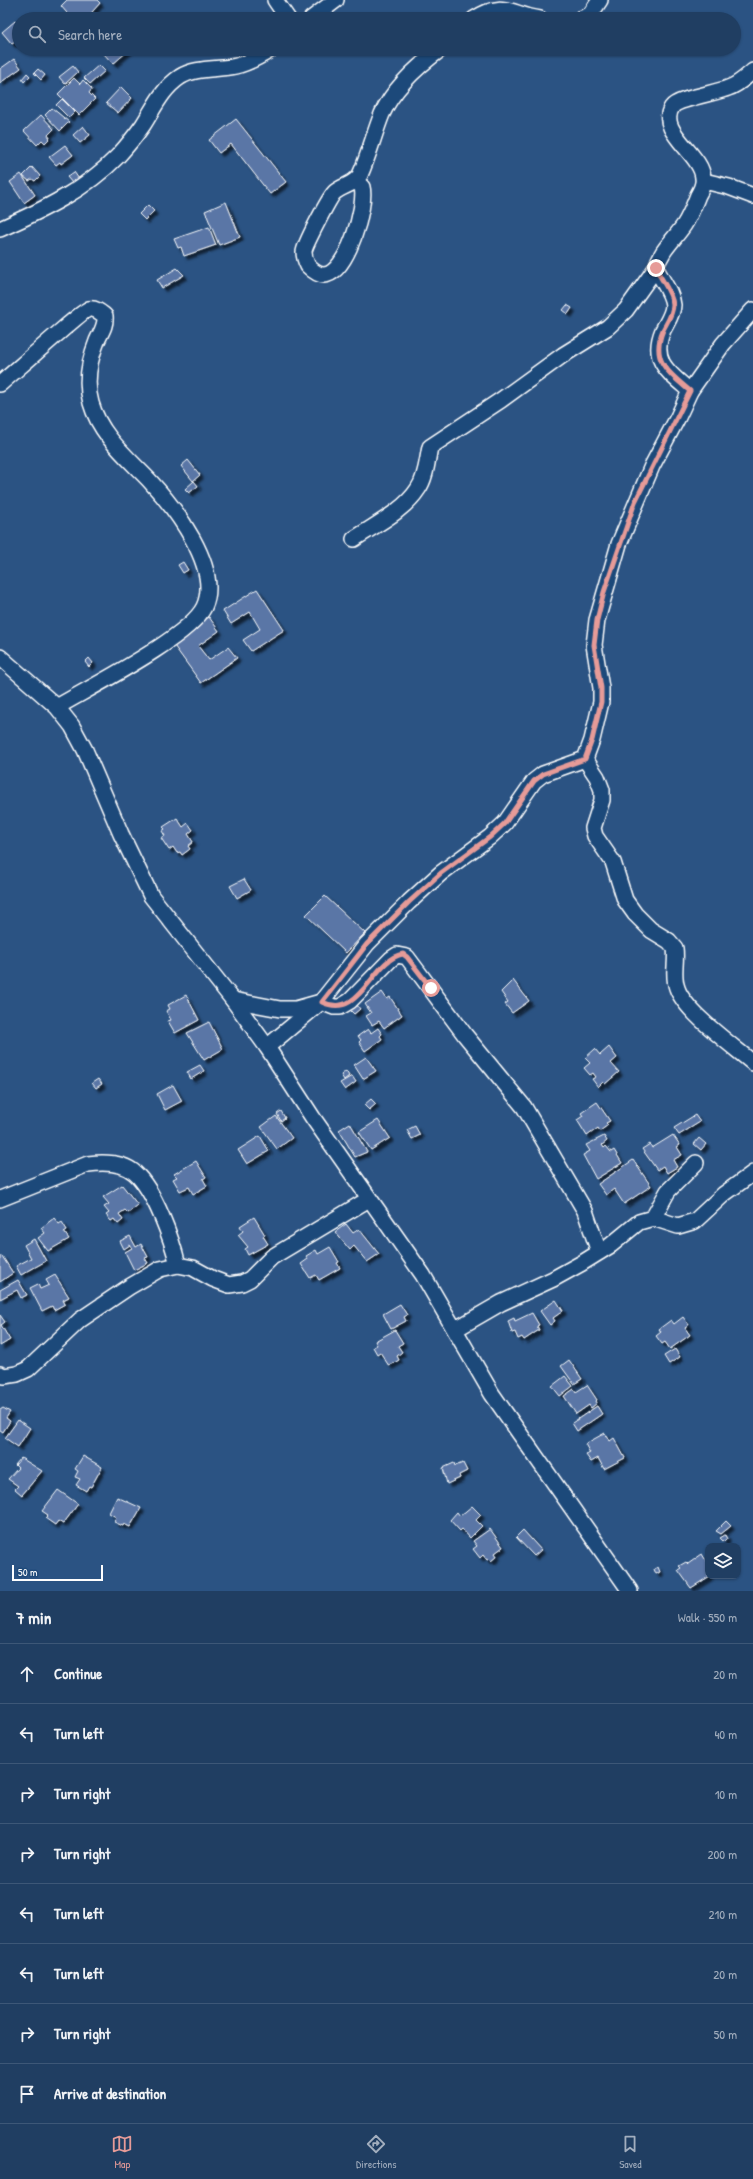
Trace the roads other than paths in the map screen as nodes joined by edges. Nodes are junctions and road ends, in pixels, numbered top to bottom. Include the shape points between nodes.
1 (275, 0) edge
2 (336, 0) edge
3 (600, 0) edge
4 (283, 12) edge
5 (320, 12) edge
6 (484, 12) edge
7 (520, 12) edge
8 (592, 12) edge
9 (259, 56) edge
10 (432, 56) edge
11 (753, 71) edge
12 (356, 181) junction
13 (704, 181) junction
14 (753, 196) edge
15 (0, 229) edge
16 (656, 268) junction
17 (753, 310) edge
18 (0, 384) edge
19 (690, 391) junction
20 (354, 538) dead end
21 (0, 657) edge
22 (57, 707) junction
23 (585, 759) junction
24 (233, 1000) junction
25 (322, 1002) junction
26 (267, 1047) junction
27 (753, 1062) edge
28 (696, 1163) dead end
29 (753, 1173) edge
30 (369, 1198) junction
31 (0, 1199) edge
32 (653, 1218) junction
33 (599, 1252) junction
34 (178, 1265) junction
35 (456, 1329) junction
36 (0, 1374) edge
37 (630, 1591) edge

1 - 4 street
2 - 5 street
3 - 8 street
6 - 7 street via 502,6
9 - 15 street via 235,66 182,76 168,86 142,126 118,156 89,181 51,205
10 - 12 street via 417,68 385,109 364,167
11 - 13 street via 730,88 678,101 671,107 669,123 673,133 700,165
12 - 12 street via 335,192 329,199 306,243 304,258 315,272 324,275 335,270 345,259 363,202 362,187
13 - 14 street
13 - 16 street via 684,225 659,256
16 - 19 street via 673,306 659,344 659,358 666,371
16 - 20 street via 626,310 608,327 563,355 430,448 424,476 418,489 405,504
17 - 19 street via 723,344
18 - 22 street via 78,315 88,309 97,310 105,316 106,324 92,358 87,381 91,403 100,426 169,503 200,553 206,575 208,595 204,608 192,624 114,675
19 - 23 street via 635,502 604,592 594,645 601,702
21 - 22 street
22 - 24 street via 72,726 85,750 151,896
23 - 25 street via 543,774 534,781 505,823 441,873 409,902 367,944
23 - 27 street via 602,790 601,805 593,828 595,836 613,862 625,900 634,914 675,948 674,975 684,1003
24 - 25 street via 280,1009
24 - 26 street
25 - 26 street
25 - 33 street via 334,1007 344,1005 373,980 391,959 403,954 407,957 465,1035 524,1107 585,1211
26 - 30 street
28 - 32 street via 668,1191
29 - 32 street via 724,1194 695,1221 678,1226
30 - 34 street via 272,1257 250,1279 242,1283 229,1285 193,1268
30 - 35 street via 423,1275
31 - 34 street via 88,1164 103,1162 119,1165 135,1173 161,1213 172,1240
32 - 33 street via 639,1222
33 - 35 street
34 - 36 street via 160,1269 80,1320 28,1369 16,1374
35 - 37 street via 492,1394

